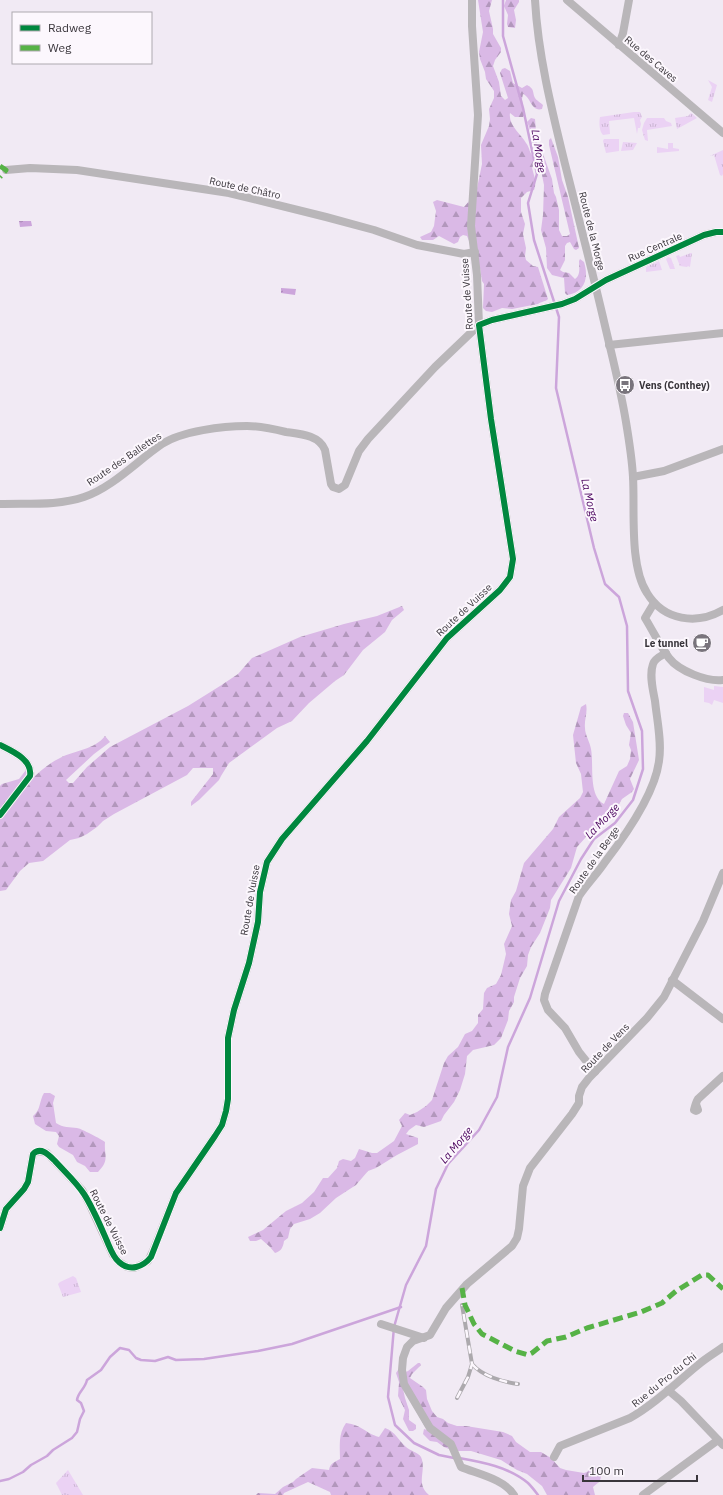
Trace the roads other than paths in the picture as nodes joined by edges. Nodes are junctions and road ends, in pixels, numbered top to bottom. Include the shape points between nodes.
1 (472, 0) edge
2 (535, 0) edge
3 (568, 0) edge
4 (629, 0) edge
5 (619, 45) junction
6 (723, 133) edge
7 (6, 170) dead end
8 (723, 232) edge
9 (475, 252) junction
10 (596, 285) junction
11 (479, 325) junction
12 (723, 333) edge
13 (609, 345) junction
14 (723, 449) edge
15 (633, 477) junction
16 (0, 504) edge
17 (654, 603) junction
18 (723, 610) edge
19 (666, 653) junction
20 (723, 680) edge
21 (0, 745) edge
22 (0, 816) edge
23 (723, 873) edge
24 (672, 980) junction
25 (723, 1019) edge
26 (595, 1072) junction
27 (723, 1076) edge
28 (696, 1104) dead end
29 (0, 1228) edge
30 (384, 1325) dead end
31 (424, 1338) junction
32 (723, 1347) edge
33 (668, 1390) junction
34 (721, 1443) edge
35 (554, 1457) dead end
36 (514, 1495) edge
37 (643, 1495) edge

1 - 9 street, Route de Vuisse via 478,115 471,226
2 - 10 street, Route de la Morge via 539,42 554,117
3 - 5 street, Rue des Caves
4 - 5 street
5 - 6 street, Rue des Caves
7 - 9 street, Route de Châtro via 71,169 228,193 374,230 417,245 464,254
8 - 10 street, Rue Centrale via 704,236
9 - 11 street, Route de Vuisse
10 - 11 street, Rue Centrale via 562,304
10 - 13 street, Route de la Morge
11 - 16 street, Route des Ballettes via 435,367 368,439 359,451 345,485 339,489 330,484 325,450 317,439 271,429 236,426 168,441 98,491 85,497 58,502
11 - 29 street, Route de Vuisse via 513,559 510,577 500,590 447,638 368,741 282,839 267,862 249,963 229,1031 228,1099 222,1125 176,1193 148,1261 139,1266 127,1267 117,1260 84,1194 51,1156 42,1151 33,1154 28,1182 6,1209
12 - 13 street
13 - 15 street, Route de la Morge via 624,408
14 - 15 street via 664,471
15 - 17 street, Route de la Morge via 637,564 642,585
17 - 18 street, Route de la Morge via 678,618 707,617
17 - 19 street via 645,618
19 - 20 street via 676,664 695,675 706,679
19 - 26 street, Route de la Berge via 656,660 652,668 660,750 658,771 650,794 632,824 579,896 545,994 544,1000 548,1010 565,1028
21 - 22 street via 24,760 31,770 30,776
23 - 24 street, Route de Vens via 703,921
24 - 25 street
24 - 26 street, Route de Vens via 664,997 647,1018
26 - 31 street, Route de Vens via 582,1087 572,1114 530,1168 523,1186 517,1238 512,1246 462,1288 430,1335
27 - 28 street via 698,1099
30 - 31 street
31 - 36 street, Route de Vens via 412,1341 407,1347 402,1370 404,1384 430,1428 451,1444 462,1467 496,1480
32 - 33 street, Rue du Pro du Chi
33 - 34 street via 682,1401
33 - 35 street, Rue du Pro du Chi via 638,1414 560,1446
34 - 37 street

